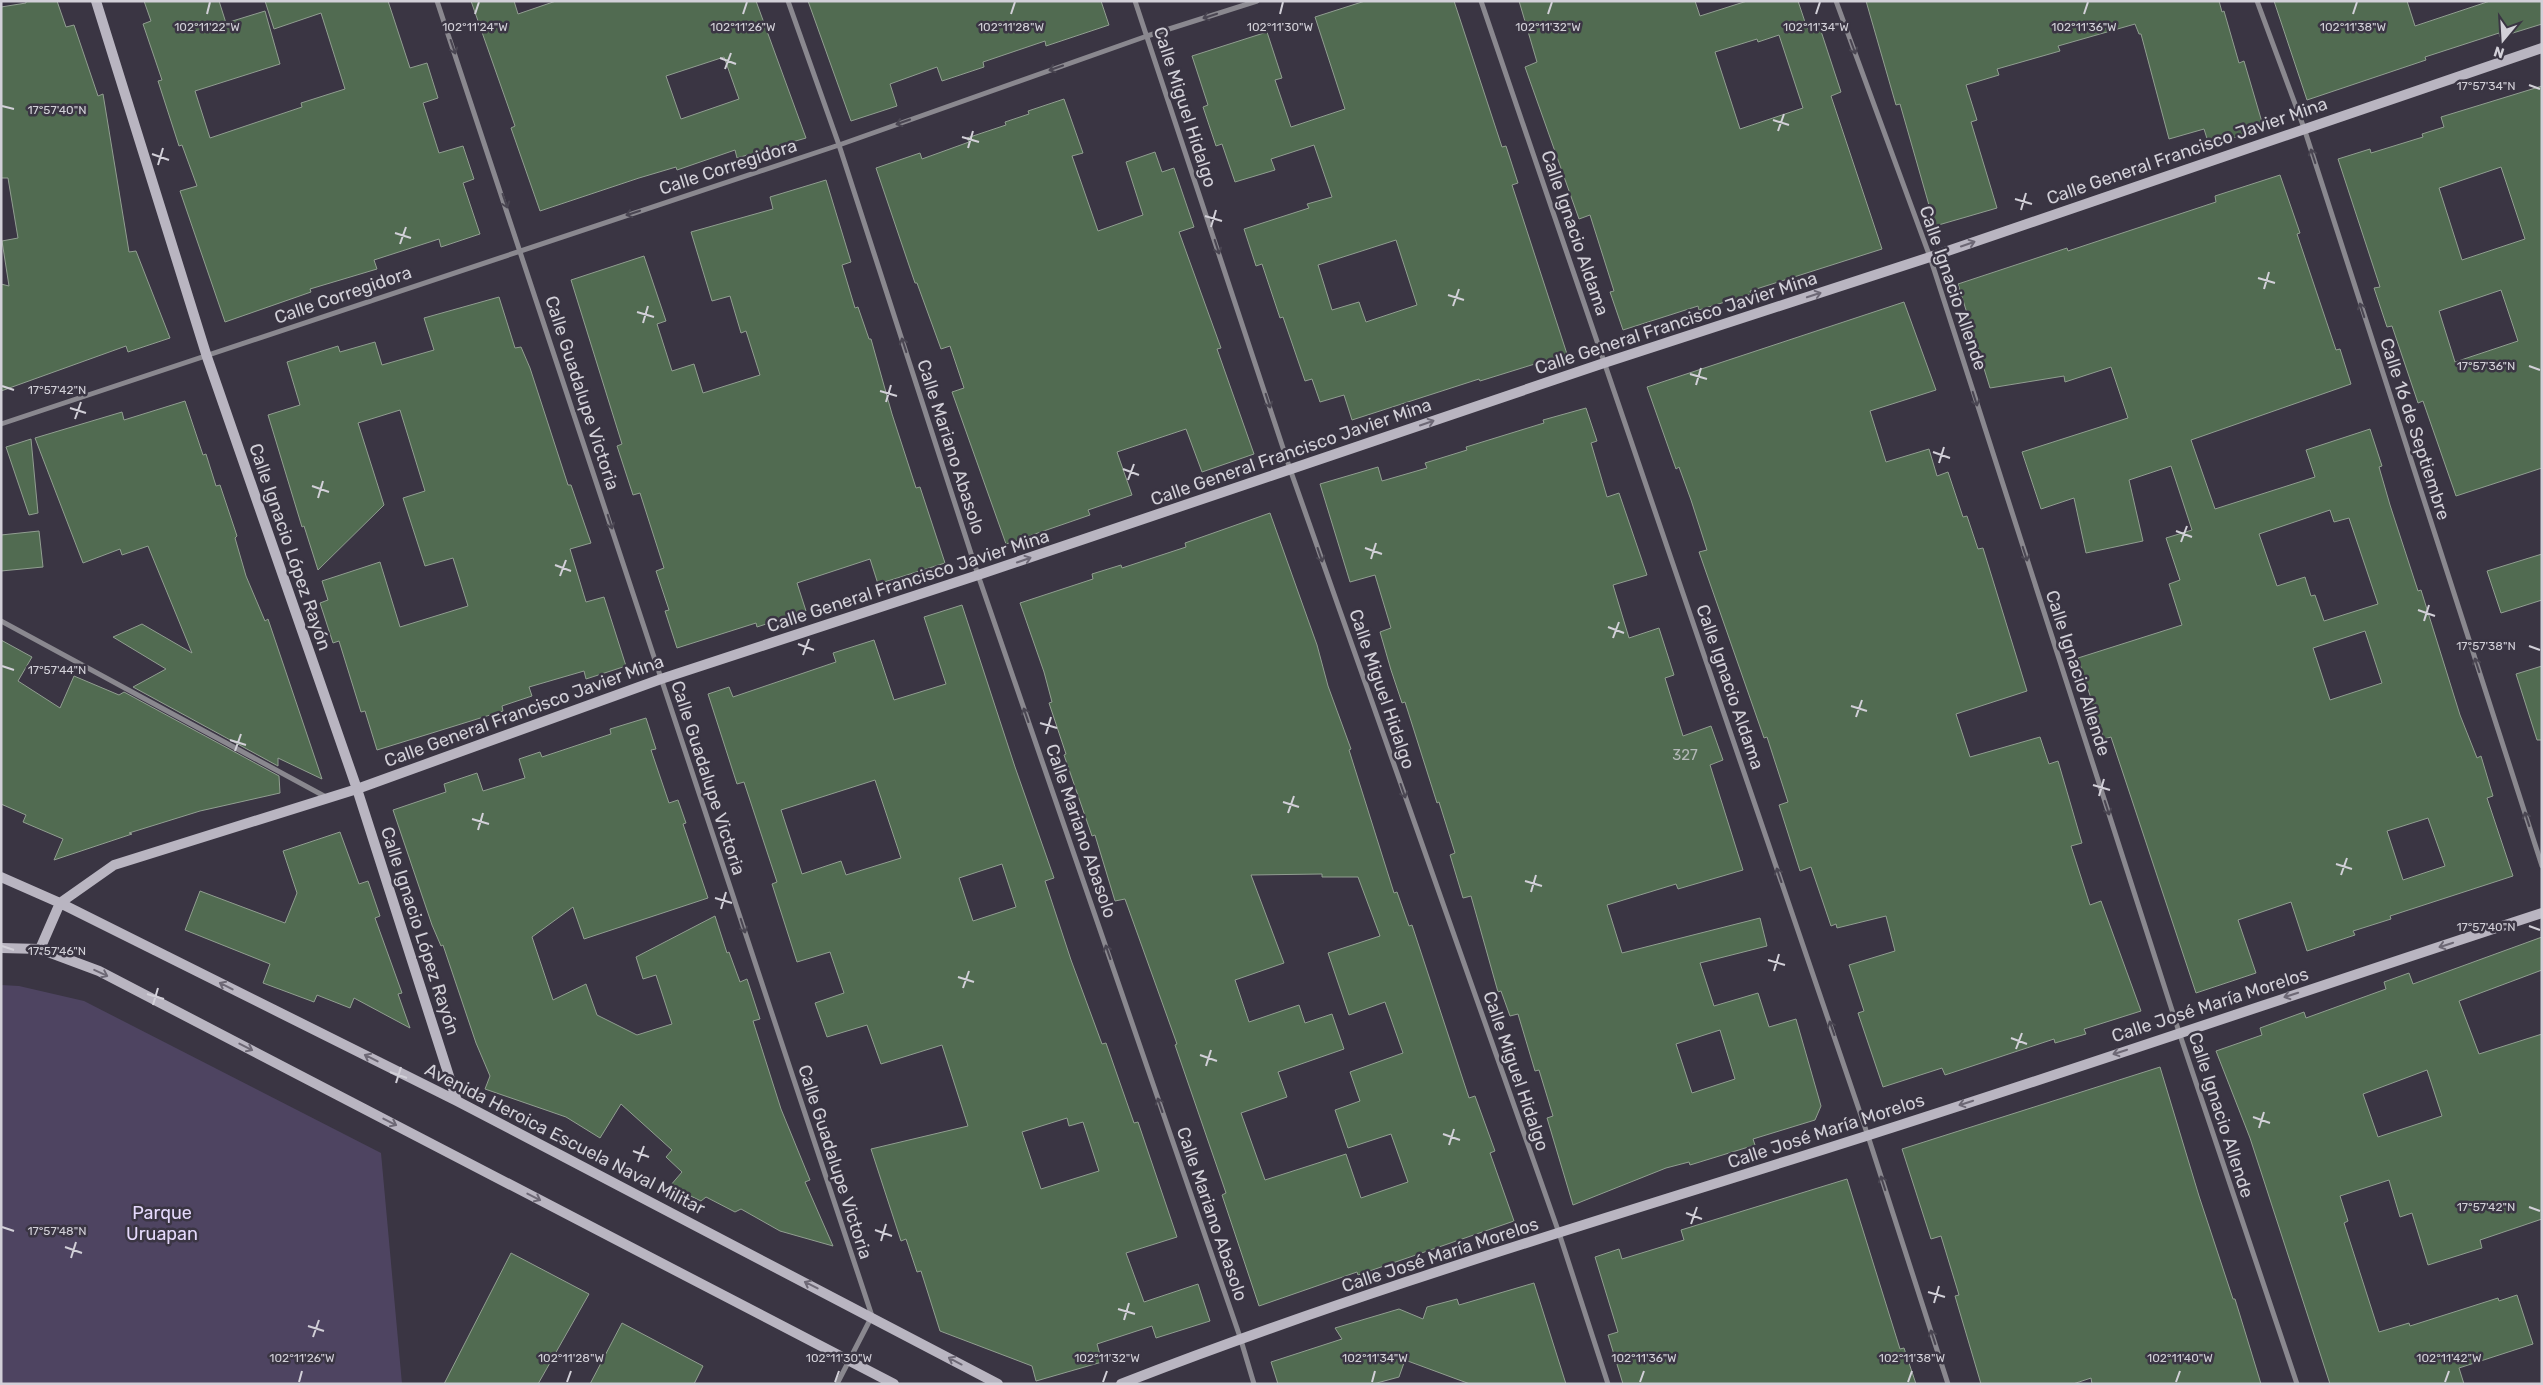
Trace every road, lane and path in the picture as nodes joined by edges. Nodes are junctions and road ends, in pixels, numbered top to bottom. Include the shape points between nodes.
1 (96, 1) edge
2 (437, 1) edge
3 (788, 1) edge
4 (1135, 1) edge
5 (1256, 1) edge
6 (1481, 1) edge
7 (1836, 1) edge
8 (2258, 1) edge
9 (1147, 36) junction
10 (2542, 48) edge
11 (2304, 128) junction
12 (840, 145) junction
13 (521, 249) junction
14 (1930, 257) junction
15 (206, 357) junction
16 (1604, 363) junction
17 (1, 424) edge
18 (1290, 469) junction
19 (978, 575) junction
20 (1, 621) edge
21 (661, 679) junction
22 (357, 789) junction
23 (327, 797) junction
24 (2542, 866) edge
25 (1, 877) edge
26 (60, 903) junction
27 (2542, 913) edge
28 (1, 948) edge
29 (40, 949) junction
30 (2179, 1032) junction
31 (457, 1101) junction
32 (1868, 1136) junction
33 (1558, 1233) junction
34 (872, 1316) junction
35 (1240, 1337) junction
36 (851, 1361) junction
37 (837, 1384) edge
38 (894, 1384) edge
39 (998, 1384) edge
40 (1121, 1384) edge
41 (1254, 1384) edge
42 (1608, 1384) edge
43 (1948, 1384) edge
44 (2297, 1384) edge

1 - 15 street, Calle Ignacio López Rayón
2 -> 13 street, Calle Guadalupe Victoria
3 - 12 street, Calle Mariano Abasolo
4 - 9 street, Calle Miguel Hidalgo
5 -> 9 street, Calle Corregidora
6 - 16 street, Calle Ignacio Aldama
7 -> 14 street, Calle Ignacio Allende
8 - 11 street, Calle 16 de Septiembre
9 -> 12 street, Calle Corregidora
9 -> 18 street, Calle Miguel Hidalgo
10 - 11 street, Calle General Francisco Javier Mina
14 -> 11 street, Calle General Francisco Javier Mina
24 -> 11 street, Calle 16 de Septiembre
12 -> 13 street, Calle Corregidora
19 -> 12 street, Calle Mariano Abasolo
13 - 15 street, Calle Corregidora
13 -> 21 street, Calle Guadalupe Victoria
16 -> 14 street, Calle General Francisco Javier Mina
14 -> 30 street, Calle Ignacio Allende
15 - 17 street, Calle Corregidora
15 - 22 street, Calle Ignacio López Rayón
18 -> 16 street, Calle General Francisco Javier Mina
32 -> 16 street, Calle Ignacio Aldama
19 -> 18 street, Calle General Francisco Javier Mina
18 -> 33 street, Calle Miguel Hidalgo
19 - 21 street, Calle General Francisco Javier Mina
35 -> 19 street, Calle Mariano Abasolo
20 - 23 street
21 - 22 street, Calle General Francisco Javier Mina
21 -> 34 street, Calle Guadalupe Victoria
22 - 23 street, Calle General Francisco Javier Mina
22 - 31 street, Calle Ignacio López Rayón
23 - 26 street, Calle General Francisco Javier Mina via 114,865
25 - 26 street, Avenida Heroica Escuela Naval Militar
26 - 29 street
31 -> 26 street, Avenida Heroica Escuela Naval Militar
27 -> 30 street, Calle José María Morelos
28 - 29 street
29 -> 36 street via 99,971
30 -> 32 street, Calle José María Morelos
30 - 44 street, Calle Ignacio Allende
34 -> 31 street, Avenida Heroica Escuela Naval Militar
32 - 33 street, Calle José María Morelos
43 -> 32 street, Calle Ignacio Aldama
33 - 35 street, Calle José María Morelos
33 - 42 street, Calle Miguel Hidalgo
34 - 36 street
39 -> 34 street, Avenida Heroica Escuela Naval Militar
35 - 40 street, Calle José María Morelos
35 - 41 street, Calle Mariano Abasolo
36 - 37 street
36 - 38 street

